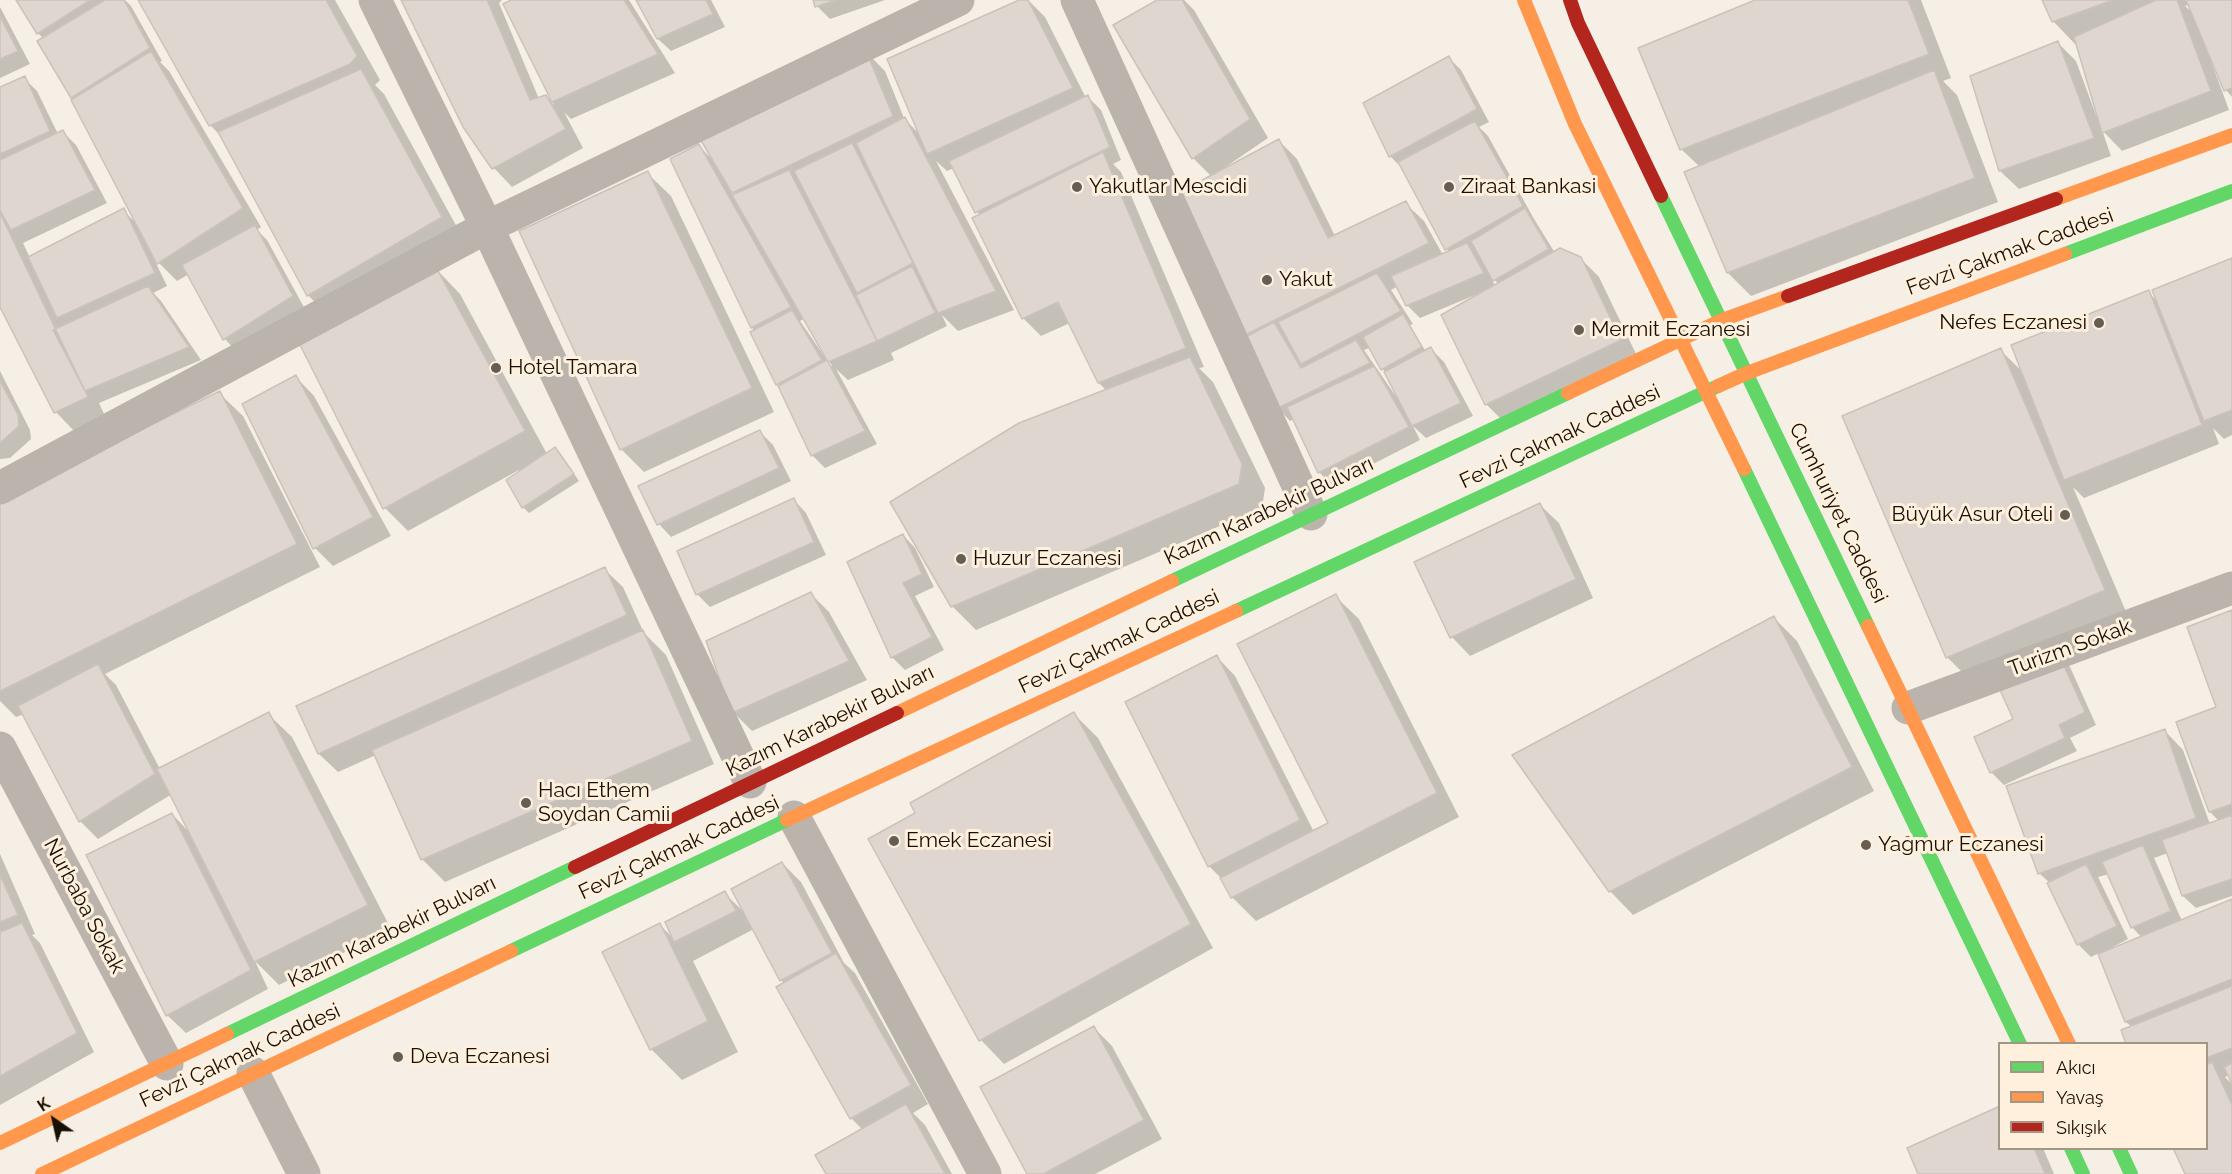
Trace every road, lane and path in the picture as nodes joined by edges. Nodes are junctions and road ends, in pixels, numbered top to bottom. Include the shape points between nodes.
1 (375, 0) edge
2 (958, 0) edge
3 (1077, 0) edge
4 (1524, 0) edge
5 (1570, 0) edge
6 (2232, 135) edge
7 (2232, 191) edge
8 (487, 228) junction
9 (1722, 320) junction
10 (1680, 339) junction
11 (1747, 373) junction
12 (1707, 391) junction
13 (0, 488) edge
14 (1311, 514) junction
15 (2232, 588) edge
16 (1908, 708) junction
17 (0, 748) edge
18 (750, 782) junction
19 (794, 816) junction
20 (2019, 1042) edge
21 (2068, 1042) edge
22 (167, 1064) junction
23 (252, 1073) junction
24 (0, 1143) edge
25 (2071, 1150) edge
26 (2119, 1150) edge
27 (42, 1174) edge
28 (304, 1174) edge
29 (985, 1174) edge
30 (2083, 1174) edge
31 (2131, 1174) edge

1 - 8 street
2 - 8 street
3 - 14 street
4 - 10 main road via 1575,124
5 - 9 main road, Cumhuriyet Caddesi
6 - 9 main road, Fevzi Çakmak Caddesi
7 - 11 main road, Fevzi Çakmak Caddesi
8 - 13 street
8 - 18 street
9 - 10 main road, Fevzi Çakmak Caddesi
9 - 11 main road, Cumhuriyet Caddesi
10 - 12 main road
10 - 14 main road, Kazım Karabekir Bulvarı
11 - 12 main road, Fevzi Çakmak Caddesi
11 - 16 main road, Cumhuriyet Caddesi
12 - 19 main road, Fevzi Çakmak Caddesi
12 - 20 main road
14 - 18 main road, Kazım Karabekir Bulvarı
15 - 16 street, Turizm Sokak
16 - 21 main road, Cumhuriyet Caddesi
17 - 22 street, Nurbaba Sokak
18 - 22 main road, Kazım Karabekir Bulvarı
19 - 23 main road, Fevzi Çakmak Caddesi
19 - 29 street
22 - 24 main road, Kazım Karabekir Bulvarı
23 - 27 main road, Fevzi Çakmak Caddesi
23 - 28 street
25 - 30 main road
26 - 31 main road

